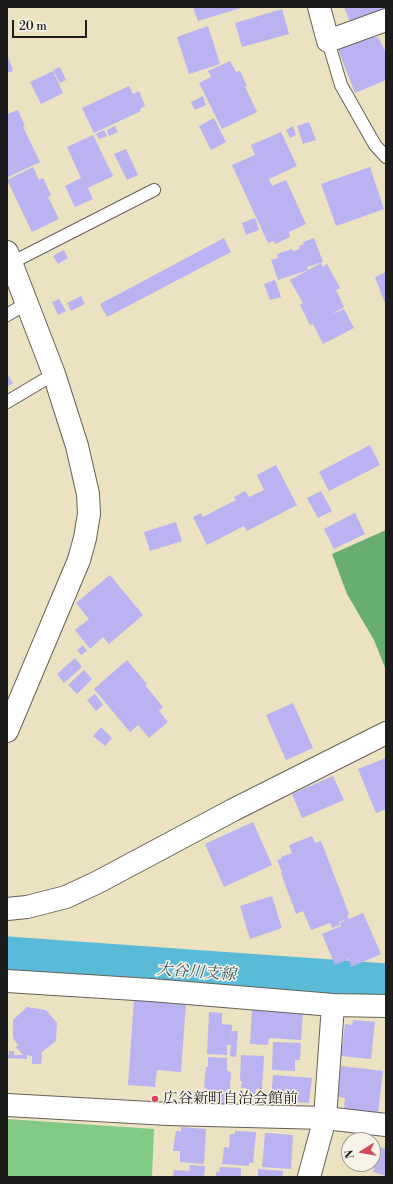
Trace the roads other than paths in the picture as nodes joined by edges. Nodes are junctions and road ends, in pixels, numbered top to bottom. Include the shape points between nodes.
1 (319, 7) edge
2 (386, 20) edge
3 (328, 41) junction
4 (386, 157) edge
5 (154, 190) dead end
6 (9, 257) edge
7 (27, 303) junction
8 (7, 315) edge
9 (54, 374) junction
10 (7, 402) edge
11 (7, 731) edge
12 (386, 733) edge
13 (7, 909) edge
14 (7, 981) edge
15 (333, 1005) junction
16 (386, 1006) edge
17 (7, 1105) edge
18 (325, 1118) junction
19 (386, 1125) edge
20 (309, 1177) edge

1 - 3 street
2 - 3 street
3 - 4 lane via 341,85 375,145
5 - 6 lane
6 - 7 street
7 - 8 lane
7 - 9 street
9 - 10 lane
9 - 11 street via 77,446 88,494 89,514 79,560
12 - 13 street via 79,891 27,907
14 - 15 street
15 - 16 street
15 - 18 street
17 - 18 street via 168,1114
18 - 19 street
18 - 20 street

